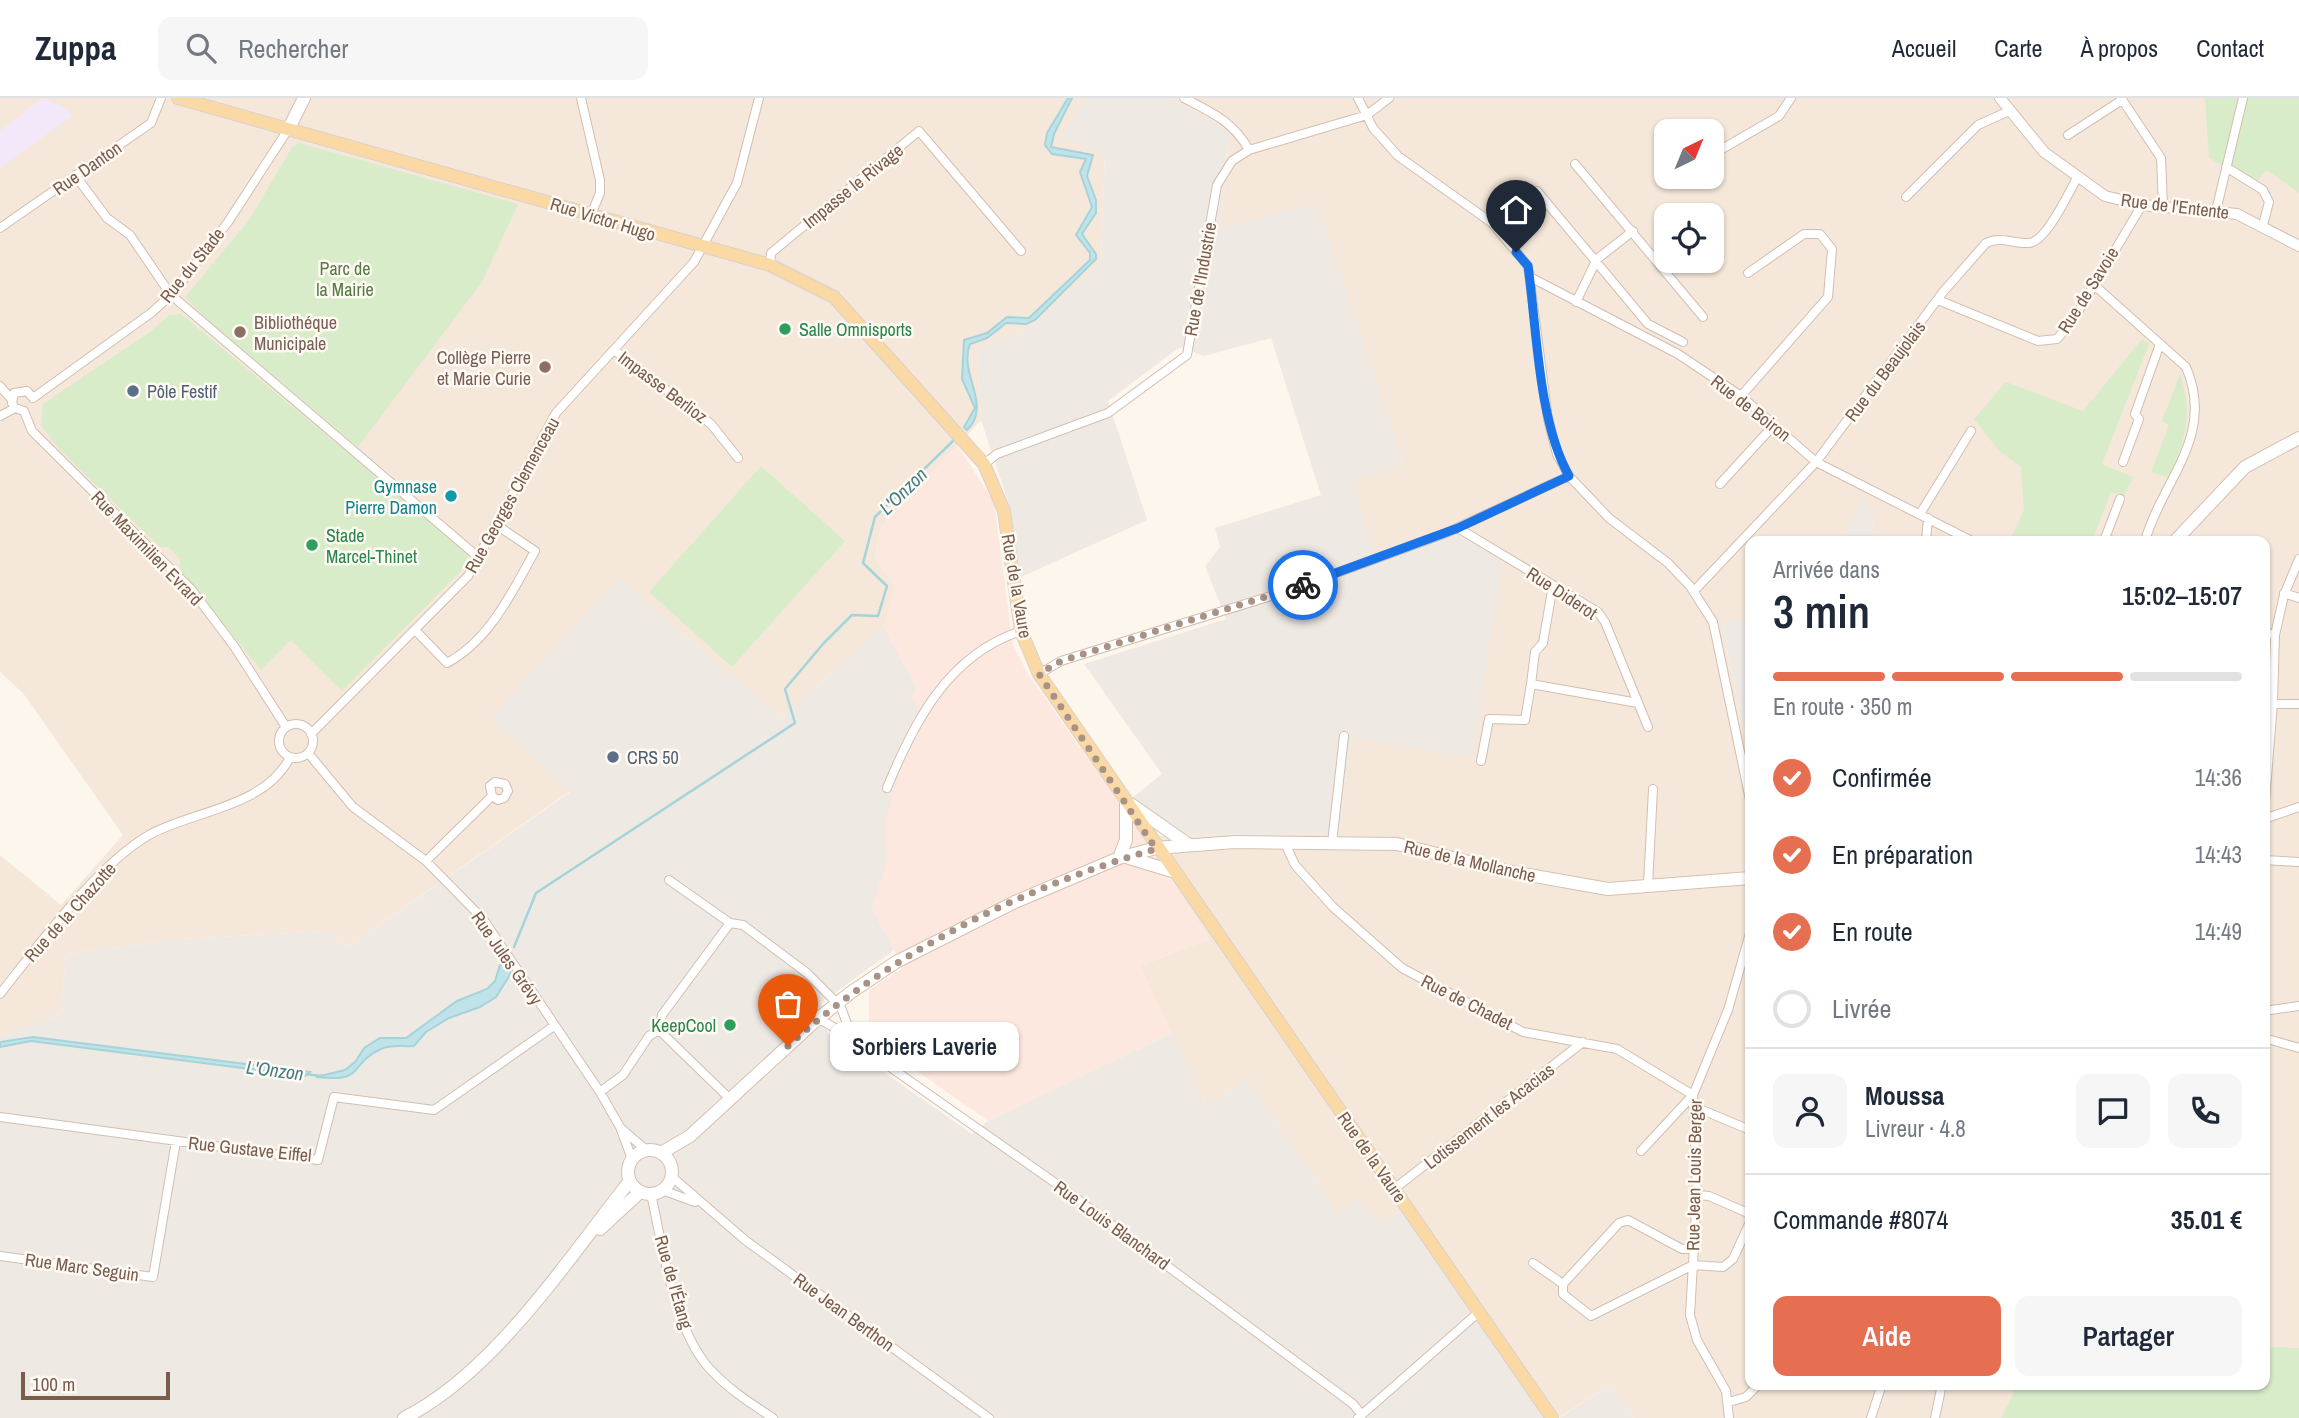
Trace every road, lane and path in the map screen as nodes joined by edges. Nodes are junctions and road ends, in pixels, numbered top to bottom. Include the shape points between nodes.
1 (160, 98) edge
2 (178, 98) edge
3 (304, 98) edge
4 (581, 98) edge
5 (759, 98) edge
6 (1184, 98) edge
7 (1359, 98) edge
8 (1389, 98) edge
9 (1791, 98) edge
10 (2000, 98) edge
11 (2243, 98) edge
12 (2121, 99) edge
13 (2009, 111) junction
14 (1367, 115) junction
15 (289, 128) junction
16 (2068, 135) dead end
17 (1724, 148) edge
18 (1249, 150) junction
19 (1575, 164) dead end
20 (2227, 167) junction
21 (75, 175) junction
22 (2077, 178) junction
23 (1537, 191) dead end
24 (1906, 197) dead end
25 (2141, 205) junction
26 (2163, 206) junction
27 (2216, 211) junction
28 (591, 215) junction
29 (2263, 225) junction
30 (0, 228) edge
31 (1633, 230) junction
32 (2299, 246) edge
33 (704, 248) junction
34 (1021, 251) dead end
35 (1597, 260) junction
36 (770, 265) junction
37 (1748, 273) dead end
38 (1530, 277) junction
39 (2093, 284) junction
40 (171, 295) junction
41 (1938, 300) junction
42 (1576, 302) junction
43 (1703, 317) dead end
44 (1683, 342) dead end
45 (2160, 344) junction
46 (614, 350) junction
47 (0, 386) edge
48 (1741, 396) junction
49 (33, 398) junction
50 (17, 407) junction
51 (0, 416) edge
52 (1774, 425) junction
53 (1971, 431) dead end
54 (2299, 438) edge
55 (968, 443) joint
56 (738, 458) dead end
57 (1816, 462) junction
58 (2123, 462) dead end
59 (985, 464) junction
60 (1569, 476) junction
61 (1720, 484) dead end
62 (2120, 499) dead end
63 (1924, 516) junction
64 (495, 524) junction
65 (1458, 528) junction
66 (1746, 536) edge
67 (1926, 536) edge
68 (1962, 536) edge
69 (2106, 536) edge
70 (2146, 536) edge
71 (2180, 536) edge
72 (1745, 537) edge
73 (478, 557) junction
74 (2299, 559) edge
75 (1553, 585) junction
76 (1694, 591) junction
77 (2284, 593) junction
78 (2299, 598) edge
79 (415, 630) junction
80 (1021, 631) junction
81 (2270, 634) edge
82 (2275, 635) junction
83 (1039, 674) junction
84 (1531, 684) junction
85 (1638, 704) junction
86 (2273, 704) junction
87 (2299, 704) edge
88 (286, 727) junction
89 (1648, 727) dead end
90 (2270, 733) edge
91 (311, 734) junction
92 (1344, 736) dead end
93 (308, 752) junction
94 (290, 757) junction
95 (1481, 761) dead end
96 (1745, 776) edge
97 (887, 788) dead end
98 (1653, 789) dead end
99 (492, 796) dead end
100 (1124, 800) junction
101 (2299, 807) edge
102 (2270, 815) edge
103 (1284, 841) junction
104 (1332, 842) junction
105 (1189, 845) junction
106 (1156, 849) junction
107 (1122, 857) junction
108 (2270, 860) edge
109 (426, 861) junction
110 (2299, 862) edge
111 (1172, 871) junction
112 (1745, 878) edge
113 (669, 880) dead end
114 (1648, 885) junction
115 (730, 923) junction
116 (1745, 950) edge
117 (0, 994) edge
118 (838, 1003) junction
119 (2299, 1006) edge
120 (2270, 1010) edge
121 (819, 1019) junction
122 (554, 1026) junction
123 (659, 1030) junction
124 (858, 1040) junction
125 (2270, 1040) edge
126 (1583, 1042) junction
127 (2299, 1048) edge
128 (600, 1093) junction
129 (1693, 1095) junction
130 (730, 1099) junction
131 (1695, 1107) junction
132 (0, 1117) edge
133 (620, 1127) junction
134 (1745, 1128) edge
135 (176, 1141) junction
136 (646, 1150) junction
137 (1641, 1151) dead end
138 (665, 1158) junction
139 (632, 1159) junction
140 (671, 1176) junction
141 (629, 1182) junction
142 (1394, 1189) junction
143 (651, 1192) junction
144 (1697, 1195) junction
145 (701, 1204) junction
146 (1745, 1212) edge
147 (1745, 1232) edge
148 (1694, 1249) junction
149 (0, 1256) edge
150 (1533, 1263) dead end
151 (1693, 1265) junction
152 (562, 1266) junction
153 (1563, 1284) junction
154 (1479, 1311) junction
155 (1753, 1390) edge
156 (1880, 1390) edge
157 (1941, 1390) edge
158 (1729, 1402) junction
159 (1360, 1416) edge
160 (404, 1418) edge
161 (773, 1418) edge
162 (989, 1418) edge
163 (1552, 1418) edge
164 (1729, 1418) edge
165 (1871, 1418) edge
166 (1935, 1418) edge

1 - 21 street, Rue Danton via 151,123
2 - 15 main road, Rue Victor Hugo
3 - 15 main road
4 - 28 street via 600,180
5 - 33 street, Rue Georges Clemenceau via 737,183
6 - 18 street via 1228,122
7 - 14 street
8 - 14 street
9 - 17 street via 1779,116
10 - 13 street, Rue de l'Entente
11 - 20 street
12 - 16 street
12 - 26 street via 2161,158
13 - 22 street, Rue de l'Entente via 2044,152
13 - 24 street via 1978,125
14 - 18 street, Rue de l'Industrie
14 - 38 street via 1398,156 1492,223 1528,266
15 - 28 main road, Rue Victor Hugo
15 - 40 street, Rue du Stade via 228,222
18 - 59 street, Rue de l'Industrie via 1232,161 1217,185 1187,355 1108,413 997,454
19 - 31 street
20 - 27 street
20 - 29 street via 2263,190 2269,202
21 - 30 street, Rue Danton
21 - 40 street via 107,218 130,235
22 - 25 street, Rue de l'Entente via 2105,196
22 - 41 street, Rue du Beaujolais via 2042,238 2031,243 1996,238 1986,243
23 - 35 street
25 - 26 street, Rue de l'Entente
25 - 39 street, Rue de Savoie
26 - 27 street, Rue de l'Entente
27 - 29 street, Rue de l'Entente
28 - 33 main road, Rue Victor Hugo
29 - 32 street, Rue de l'Entente
31 - 35 street
31 - 43 street
33 - 36 main road, Rue Victor Hugo
33 - 46 street, Rue Georges Clemenceau
34 - 36 street, Impasse le Rivage via 919,131 771,253
35 - 42 street
35 - 44 street via 1648,324
36 - 55 main road, Rue Victor Hugo via 834,297
37 - 48 street via 1804,234 1820,234 1832,249 1828,297
38 - 42 street, Rue de Boiron
38 - 60 street via 1548,419 1557,454
39 - 41 street, Rue de Savoie via 2057,340 2038,341
39 - 45 street
40 - 49 street, Rue du Stade
40 - 73 street
41 - 57 street, Rue du Beaujolais
42 - 48 street, Rue de Boiron via 1678,354
45 - 58 street
45 - 70 street via 2186,367 2195,418 2182,466
46 - 56 street, Impasse Berlioz via 711,424
46 - 64 street, Rue Georges Clemenceau via 544,430
47 - 50 street, Rue Maximilien Evrard
48 - 52 street, Rue de Boiron
49 - 50 street via 30,408
49 - 50 street via 23,390 14,393
50 - 51 street
50 - 88 street, Rue Maximilien Evrard via 32,431 191,589
52 - 57 street, Rue de Boiron
52 - 61 street
53 - 63 street
54 - 71 main road via 2245,467
55 - 59 main road, Rue de la Vaure
57 - 63 street, Rue de Boiron
57 - 66 street, Rue du Beaujolais
59 - 80 main road, Rue de la Vaure via 1004,511
60 - 65 street
60 - 76 street via 1609,519 1668,563
62 - 69 street
63 - 67 street
63 - 68 street, Rue de Boiron
64 - 73 street, Rue Georges Clemenceau
64 - 79 street via 535,551 498,615 468,652 447,663
65 - 75 street, Rue Diderot
65 - 83 street via 1287,590 1061,661
72 - 76 street, Rue du Beaujolais
73 - 79 street, Rue Georges Clemenceau via 468,576
74 - 77 street
75 - 84 street
75 - 85 street, Rue Diderot via 1598,612
76 - 96 street via 1713,622
77 - 78 street
77 - 82 street
79 - 91 street, Rue Georges Clemenceau
80 - 83 main road, Rue de la Vaure
80 - 97 street via 953,670 909,733
81 - 82 street
82 - 86 street
83 - 100 main road, Rue de la Vaure
84 - 85 street
84 - 95 street via 1525,720 1489,719
85 - 89 street, Rue Diderot
86 - 87 street
86 - 90 street
88 - 91 street via 303,726
88 - 94 street via 279,744
91 - 93 street
92 - 104 street
93 - 94 street
93 - 109 street, Rue Jules Grévy via 353,807
94 - 117 street, Rue de la Chazotte via 282,773 227,807 150,835 116,859
98 - 114 street
99 - 109 street
100 - 105 main road, Rue de la Vaure
100 - 106 main road, Rue de la Vaure
100 - 107 main road
101 - 102 street
103 - 104 main road, Rue de la Mollanche
103 - 105 main road, Rue de la Mollanche
103 - 126 street, Rue de Chadet via 1296,865 1334,907 1402,968 1523,1031
104 - 114 main road, Rue de la Mollanche via 1397,844 1502,870 1608,889
105 - 106 main road, Rue de la Mollanche
106 - 107 main road, Rue de la Mollanche
106 - 111 main road, Rue de la Vaure
107 - 111 main road
107 - 118 main road, Rue de la Mollanche via 946,935 896,962
108 - 110 street
109 - 122 street, Rue Jules Grévy via 483,919
111 - 142 main road, Rue de la Vaure
112 - 114 main road, Rue de la Mollanche
113 - 115 street
115 - 118 street via 743,925 807,973
115 - 123 street via 662,1014
116 - 129 street, Rue Jean Louis Berger via 1728,1010
118 - 121 main road, Rue de la Mollanche
118 - 124 street, Rue Louis Blanchard
119 - 120 street
121 - 124 street, Rue Louis Blanchard
121 - 130 main road, Rue de la Mollanche
122 - 128 street, Rue Jules Grévy
122 - 135 street, Rue Gustave Eiffel via 434,1110 334,1097 318,1160
123 - 128 street via 649,1035 623,1076
123 - 130 street
124 - 159 street, Rue Louis Blanchard via 1353,1404
125 - 127 street
126 - 129 street, Rue de Chadet via 1617,1049
126 - 142 street, Lotissement les Acacias
128 - 133 street, Rue Jules Grévy
129 - 131 street, Rue Jean Louis Berger
129 - 137 street
130 - 138 main road, Rue de la Mollanche
131 - 134 street
131 - 144 street, Rue Jean Louis Berger
132 - 135 street, Rue Gustave Eiffel
133 - 136 street
133 - 139 street
135 - 149 street, Rue Marc Seguin via 153,1277
136 - 138 main road
136 - 139 main road
138 - 140 main road
139 - 141 main road
140 - 143 main road
140 - 145 street
141 - 143 main road
141 - 152 main road
142 - 154 main road, Rue de la Vaure
143 - 145 street
143 - 152 main road
143 - 161 street, Rue de l'Étang via 674,1294 691,1341 730,1389
144 - 146 street
144 - 148 street, Rue Jean Louis Berger
145 - 162 street, Rue Jean Berthon
147 - 151 street via 1729,1264
148 - 151 street, Rue Jean Louis Berger
148 - 153 street via 1682,1248 1628,1220 1619,1223
150 - 153 street
151 - 153 street via 1591,1316 1563,1294
151 - 158 street, Rue Jean Louis Berger via 1693,1328
152 - 160 main road via 483,1362
154 - 159 street
154 - 163 main road, Rue de la Vaure
155 - 158 street
156 - 165 street
157 - 166 street
158 - 164 street, Rue Jean Louis Berger

